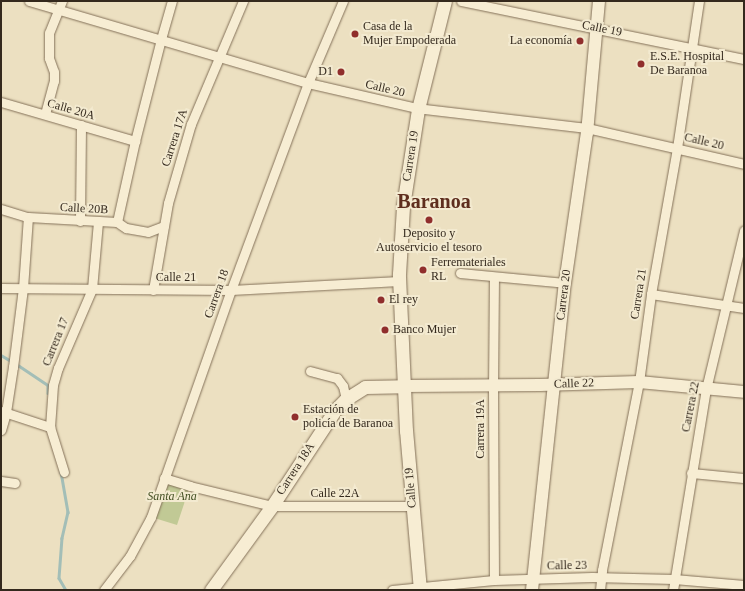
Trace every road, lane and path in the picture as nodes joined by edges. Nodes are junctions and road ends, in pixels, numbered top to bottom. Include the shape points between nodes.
1 (29, 1) edge
2 (172, 1) edge
3 (243, 1) edge
4 (343, 1) edge
5 (445, 1) edge
6 (461, 1) edge
7 (599, 1) edge
8 (699, 1) edge
9 (60, 5) edge
10 (596, 28) junction
11 (161, 38) junction
12 (693, 48) junction
13 (218, 57) junction
14 (744, 59) edge
15 (308, 83) junction
16 (1, 102) edge
17 (418, 109) junction
18 (45, 114) junction
19 (81, 125) junction
20 (587, 128) junction
21 (135, 141) junction
22 (677, 148) junction
23 (744, 164) edge
24 (1, 208) edge
25 (28, 217) junction
26 (80, 221) junction
27 (98, 222) junction
28 (118, 222) junction
29 (164, 226) junction
30 (744, 231) edge
31 (460, 273) dead end
32 (494, 277) junction
33 (399, 281) junction
34 (565, 283) junction
35 (1, 288) edge
36 (23, 288) junction
37 (92, 289) junction
38 (153, 290) junction
39 (231, 290) junction
40 (651, 294) junction
41 (726, 306) junction
42 (744, 308) edge
43 (310, 371) dead end
44 (639, 382) junction
45 (554, 384) junction
46 (493, 385) junction
47 (404, 386) junction
48 (706, 389) junction
49 (744, 392) edge
50 (346, 399) junction
51 (4, 411) edge
52 (50, 426) junction
53 (1, 430) edge
54 (64, 472) dead end
55 (691, 473) junction
56 (164, 478) junction
57 (744, 478) edge
58 (1, 481) edge
59 (16, 483) dead end
60 (272, 506) junction
61 (413, 506) junction
62 (600, 577) junction
63 (674, 579) junction
64 (494, 580) junction
65 (532, 584) edge
66 (744, 585) edge
67 (420, 589) edge
68 (104, 590) edge
69 (211, 590) edge
70 (392, 590) edge
71 (600, 590) edge
72 (673, 590) edge

1 - 9 street, Calle 20
2 - 11 street
3 - 13 street, Carrera 17A
4 - 15 street, Carrera 18
5 - 17 main road, Carrera 19
6 - 10 street, Calle 19
7 - 10 street, Carrera 20
8 - 12 street, Carrera 21
9 - 11 street, Calle 20
9 - 18 street via 49,33 49,58 54,81
10 - 12 street, Calle 19
10 - 20 street, Carrera 20
11 - 13 street, Calle 20
11 - 21 street
12 - 14 street, Calle 19
12 - 22 street, Carrera 21
13 - 15 street, Calle 20
13 - 29 street, Carrera 17A via 191,124 168,203
15 - 17 street, Calle 20
15 - 39 street, Carrera 18
16 - 18 street, Calle 20A
17 - 20 street, Calle 20
17 - 33 main road, Carrera 19 via 403,206
18 - 19 street, Calle 20A
19 - 21 street, Calle 20A
19 - 26 street
20 - 22 street, Calle 20
20 - 34 street, Carrera 20
21 - 28 street
22 - 23 street, Calle 20
22 - 40 street, Carrera 21
24 - 25 street, Calle 20B
25 - 26 street, Calle 20B
25 - 36 street
26 - 27 street, Calle 20B
27 - 28 street, Calle 20B
27 - 37 street, Carrera 17
28 - 29 street, Calle 20B via 126,228 148,232
29 - 38 street, Carrera 17A
30 - 41 street, Carrera 22
31 - 32 street
32 - 34 street
32 - 46 street, Carrera 19A
33 - 39 street, Calle 21
33 - 47 main road, Carrera 19
34 - 45 street, Carrera 20
35 - 36 street, Calle 21
36 - 37 street, Calle 21
36 - 51 street
37 - 38 street, Calle 21
37 - 52 street, Carrera 17 via 58,368 53,386
38 - 39 street, Calle 21
39 - 56 street, Carrera 18
40 - 41 street
40 - 44 street, Carrera 21
41 - 42 street
41 - 48 street, Carrera 22
43 - 50 street via 337,378 343,386
44 - 45 street, Calle 22
44 - 48 street, Calle 22
44 - 62 street, Carrera 21
45 - 46 street, Calle 22
45 - 65 street, Carrera 20
46 - 47 street, Calle 22
46 - 64 street, Carrera 19A
47 - 50 main road, Carrera 18A via 365,387
47 - 61 main road, Calle 19
48 - 49 street, Calle 22
48 - 55 street, Carrera 22
50 - 60 main road, Carrera 18A
51 - 52 street
51 - 53 street
52 - 54 street, Carrera 17
55 - 57 street
55 - 63 street, Carrera 22
56 - 60 street, Calle 22A
56 - 68 street, Carrera 18 via 151,517 130,556
58 - 59 street
60 - 61 street, Calle 22A
60 - 69 main road, Carrera 18A
61 - 67 main road, Calle 19
62 - 63 street, Calle 23
62 - 65 street, Calle 23
62 - 71 street, Carrera 21
63 - 66 street, Calle 23
63 - 72 street, Carrera 22
64 - 65 street, Calle 23
64 - 67 street, Calle 23
67 - 70 street, Calle 23

